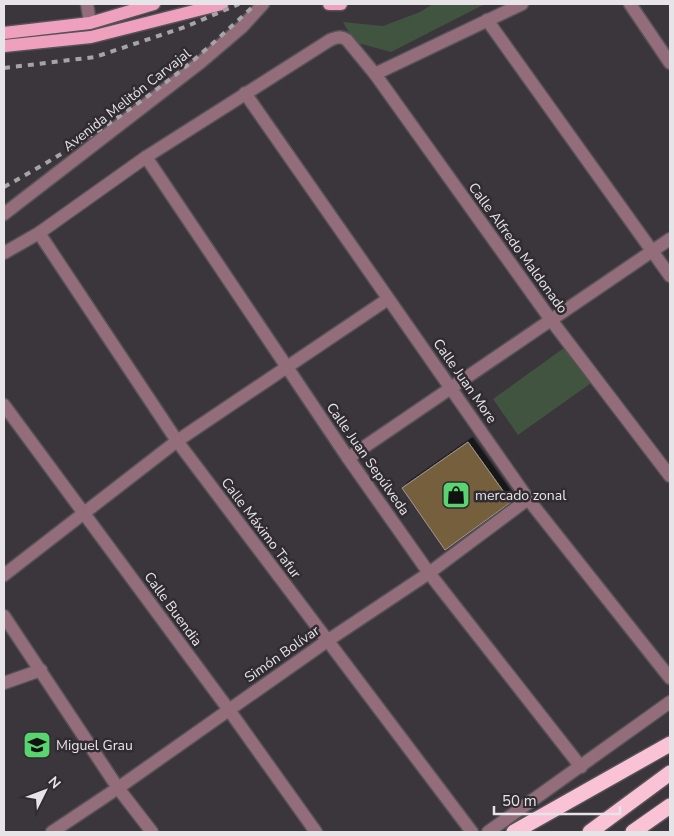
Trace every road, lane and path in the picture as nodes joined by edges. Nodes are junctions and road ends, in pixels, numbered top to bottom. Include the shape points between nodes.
1 (87, 4) edge
2 (154, 4) edge
3 (222, 4) edge
4 (264, 4) edge
5 (329, 4) edge
6 (340, 4) edge
7 (522, 4) edge
8 (630, 4) edge
9 (487, 20) junction
10 (90, 24) junction
11 (4, 33) edge
12 (4, 46) edge
13 (670, 63) edge
14 (375, 74) junction
15 (246, 93) junction
16 (146, 157) junction
17 (4, 214) edge
18 (40, 233) junction
19 (670, 239) edge
20 (652, 252) junction
21 (4, 253) edge
22 (670, 276) edge
23 (388, 299) junction
24 (551, 320) junction
25 (286, 367) junction
26 (452, 388) junction
27 (4, 405) edge
28 (177, 441) junction
29 (348, 458) junction
30 (670, 476) edge
31 (528, 500) junction
32 (84, 514) junction
33 (429, 573) junction
34 (4, 575) edge
35 (4, 616) edge
36 (327, 641) junction
37 (42, 670) junction
38 (670, 678) edge
39 (4, 683) edge
40 (670, 702) edge
41 (229, 710) junction
42 (670, 744) edge
43 (581, 767) junction
44 (670, 773) edge
45 (118, 788) junction
46 (670, 806) edge
47 (52, 832) edge
48 (152, 832) edge
49 (316, 832) edge
50 (472, 832) edge
51 (488, 832) edge
52 (514, 832) edge
53 (590, 832) edge
54 (634, 832) edge

1 - 10 street
2 - 10 main road
3 - 12 main road via 91,37
4 - 17 street, Avenida Melitón Carvajal via 201,62
5 - 6 main road
7 - 9 street
8 - 13 street
9 - 14 street
9 - 20 street
10 - 11 main road
14 - 15 street, Calle Alfredo Maldonado via 348,40 337,37
14 - 24 street, Calle Alfredo Maldonado
15 - 16 street
15 - 23 street, Calle Juan More
16 - 18 street
16 - 25 street, Calle Juan Sepúlveda
18 - 21 street
18 - 28 street, Calle Máximo Tafur
19 - 20 street
20 - 22 street
20 - 24 street
23 - 25 street
23 - 26 street, Calle Juan More
24 - 26 street
24 - 30 street, Calle Alfredo Maldonado
25 - 28 street
25 - 29 street, Calle Juan Sepúlveda
26 - 29 street
26 - 31 street, Calle Juan More
27 - 32 street, Calle Buendia
28 - 32 street
28 - 36 street, Calle Máximo Tafur
29 - 33 street, Calle Juan Sepúlveda
31 - 33 street, Simón Bolívar
31 - 38 street, Calle Juan More
32 - 34 street
32 - 41 street, Calle Buendia
33 - 36 street, Simón Bolívar
33 - 43 street, Calle Juan Sepúlveda
35 - 37 street
36 - 41 street, Simón Bolívar
36 - 50 street, Calle Máximo Tafur
37 - 39 street
37 - 45 street
40 - 43 street
41 - 45 street, Simón Bolívar
41 - 49 street, Calle Buendia
42 - 52 highway
43 - 51 street
44 - 53 highway
45 - 47 street, Simón Bolívar
45 - 48 street
46 - 54 highway

